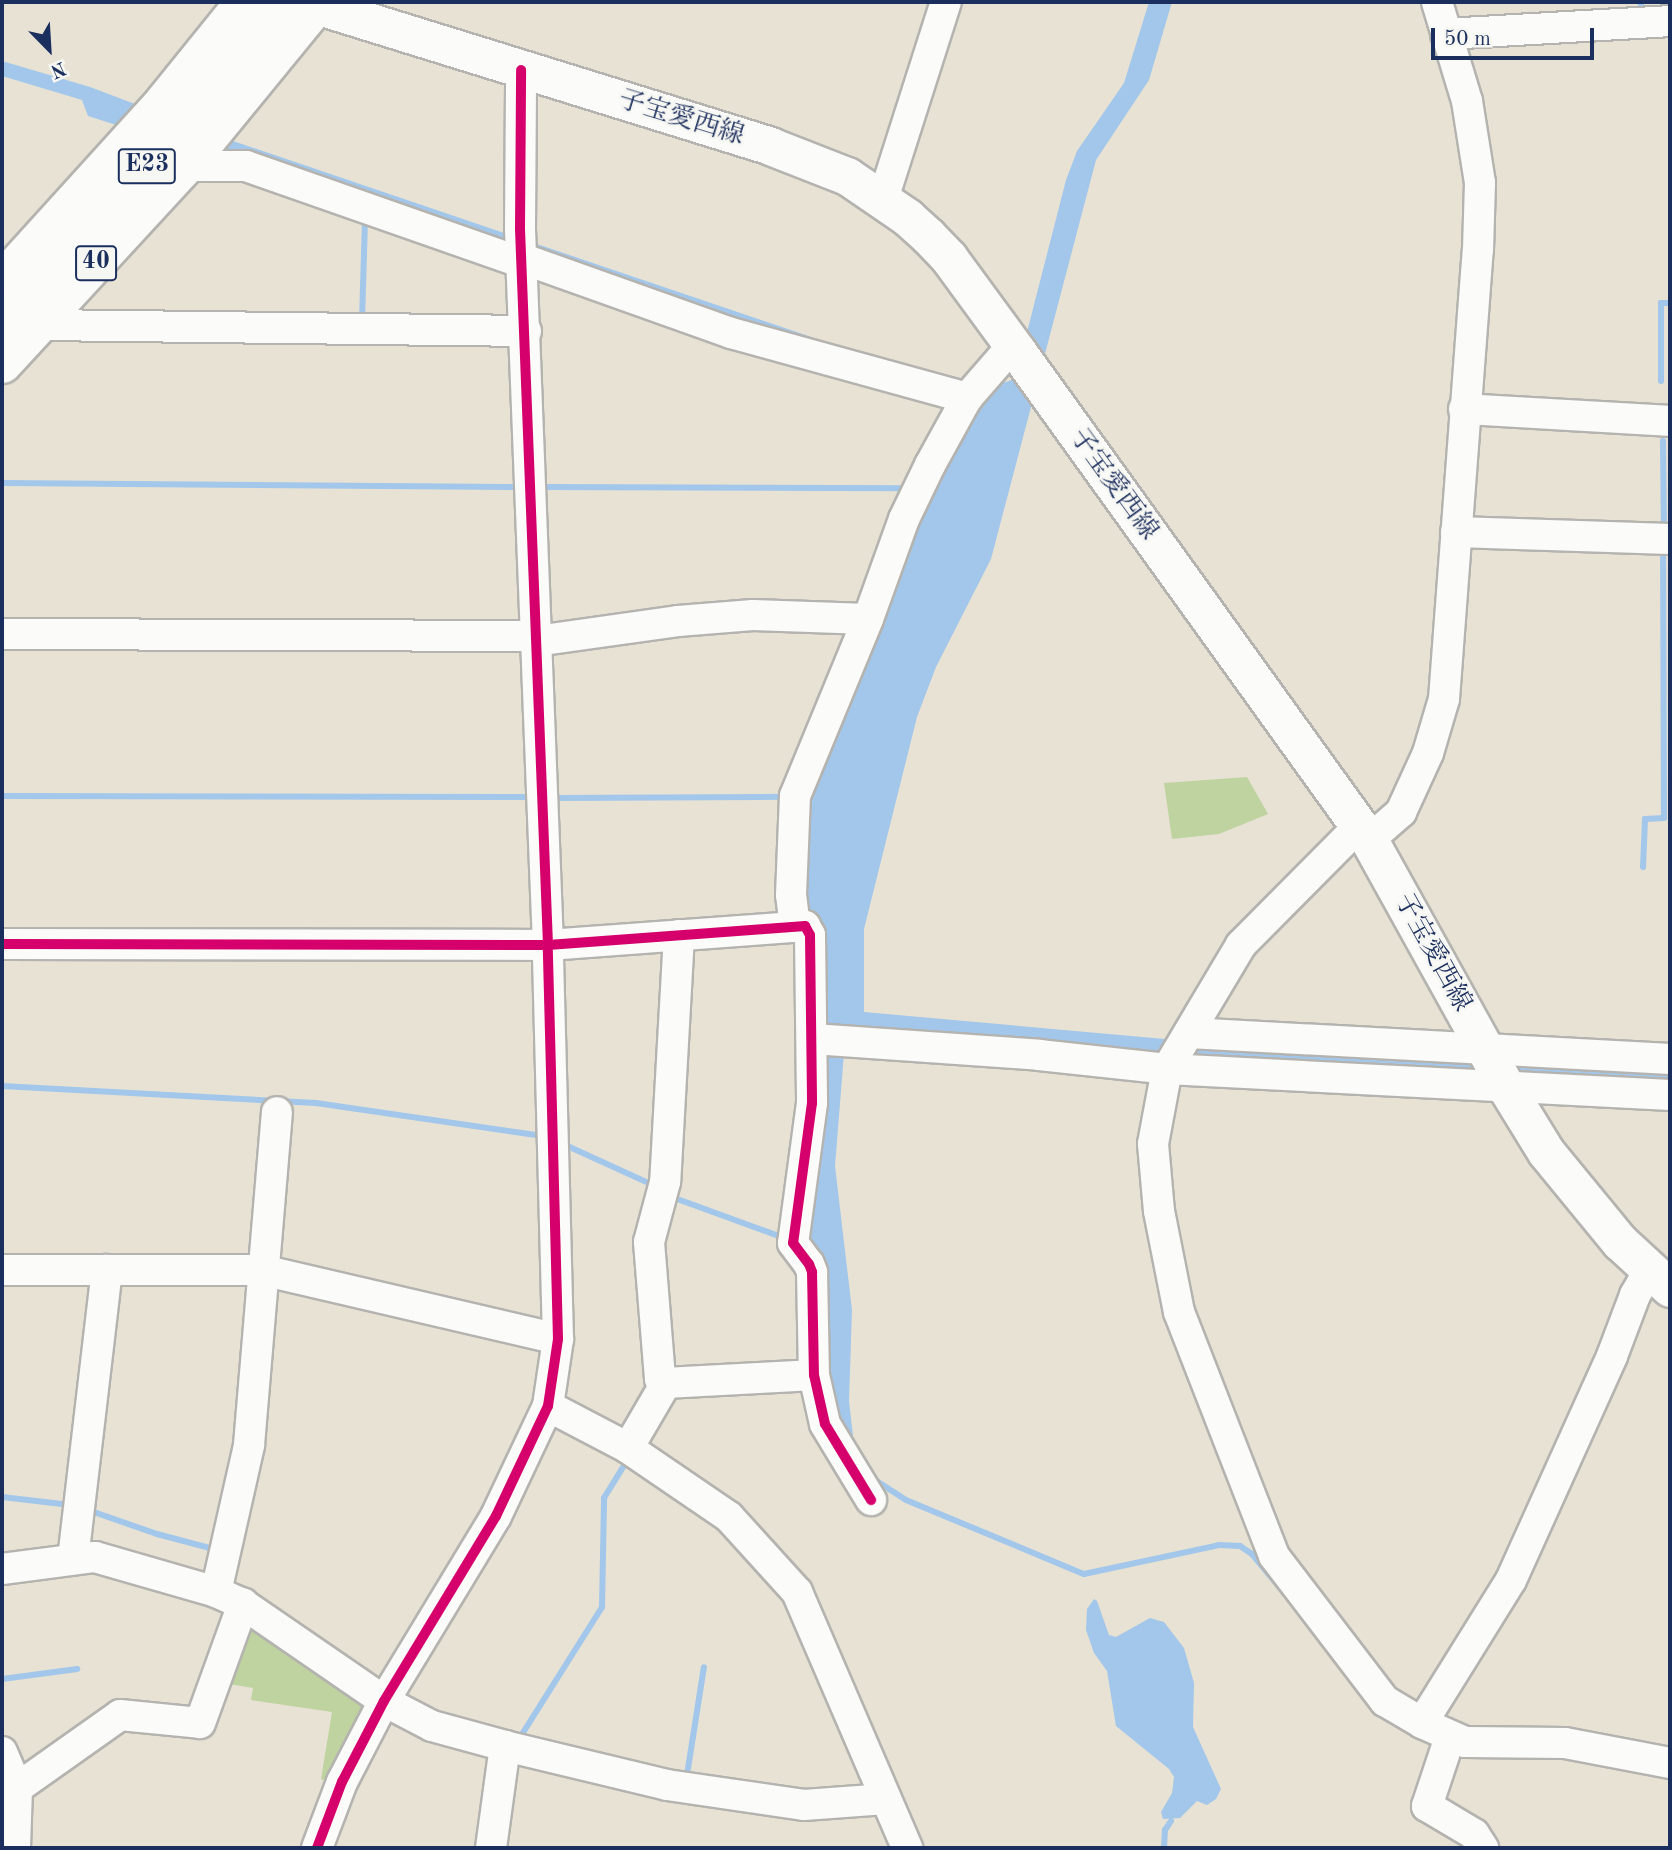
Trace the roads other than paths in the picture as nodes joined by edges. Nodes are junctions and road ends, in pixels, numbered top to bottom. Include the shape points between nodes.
1 (245, 2) edge
2 (946, 2) edge
3 (1437, 2) edge
4 (307, 3) edge
5 (1670, 21) edge
6 (1446, 34) junction
7 (521, 70) junction
8 (186, 163) junction
9 (883, 200) junction
10 (523, 261) junction
11 (2, 281) edge
12 (2, 323) edge
13 (40, 325) junction
14 (526, 331) junction
15 (1015, 348) junction
16 (2, 364) edge
17 (974, 391) junction
18 (1464, 409) junction
19 (1670, 421) edge
20 (1456, 531) junction
21 (1670, 538) edge
22 (868, 619) junction
23 (2, 634) edge
24 (536, 639) junction
25 (1364, 833) junction
26 (795, 927) junction
27 (679, 935) junction
28 (2, 944) edge
29 (548, 945) junction
30 (1187, 1035) junction
31 (827, 1040) junction
32 (1670, 1059) edge
33 (1168, 1067) junction
34 (1497, 1069) junction
35 (1670, 1095) edge
36 (277, 1112) dead end
37 (2, 1270) edge
38 (107, 1270) junction
39 (262, 1270) junction
40 (1660, 1279) edge
41 (558, 1339) junction
42 (814, 1375) junction
43 (666, 1383) junction
44 (548, 1406) junction
45 (628, 1448) junction
46 (871, 1500) dead end
47 (73, 1559) junction
48 (2, 1569) edge
49 (216, 1592) junction
50 (243, 1604) junction
51 (384, 1700) junction
52 (1422, 1723) junction
53 (1450, 1737) junction
54 (505, 1746) junction
55 (2, 1752) edge
56 (1670, 1763) edge
57 (17, 1788) junction
58 (886, 1798) junction
59 (15, 1848) edge
60 (317, 1848) edge
61 (491, 1848) edge
62 (907, 1848) edge
63 (1483, 1848) edge

1 - 11 highway, E23 via 165,102
2 - 9 street
3 - 6 street
4 - 7 main road, 子宝愛西線
4 - 8 main road, 40
4 - 12 highway, E23 via 191,118
5 - 6 street
6 - 18 street via 1467,101 1479,183
7 - 9 main road, 子宝愛西線 via 770,146 847,176
7 - 10 street
8 - 10 street via 246,166
8 - 13 main road, 40
9 - 15 main road, 子宝愛西線 via 949,258
10 - 14 street
10 - 17 street via 731,333
13 - 14 street
13 - 16 main road, 40
14 - 24 street
15 - 17 street
15 - 25 main road, 子宝愛西線
17 - 22 street via 904,519
18 - 19 street
18 - 20 street
20 - 21 street
20 - 25 street via 1444,699 1428,753 1401,812
22 - 24 street via 753,615
22 - 26 street via 795,796 791,895
23 - 24 street
24 - 29 street
25 - 30 street via 1241,945
25 - 34 main road, 子宝愛西線
26 - 27 street
26 - 31 street via 805,926 810,935
27 - 29 street
27 - 43 street via 663,1191 649,1242 660,1379
28 - 29 street
29 - 41 street
30 - 33 street
30 - 34 street
31 - 33 street
31 - 42 street via 811,1103 793,1240 812,1272
32 - 34 street
33 - 34 street
33 - 52 street via 1153,1144 1159,1211 1184,1325 1274,1556 1385,1701
34 - 35 street
34 - 40 main road, 子宝愛西線 via 1546,1152 1620,1242
36 - 39 street
37 - 38 street
38 - 39 street
38 - 47 street
39 - 41 street
39 - 49 street via 250,1445
40 - 52 street via 1635,1295 1511,1580
41 - 44 street
42 - 43 street
42 - 46 street via 825,1424
43 - 45 street
44 - 45 street
44 - 51 street via 496,1516
45 - 58 street via 729,1517 797,1592
47 - 48 street
47 - 49 street via 95,1557
49 - 50 street
50 - 51 street
50 - 57 street via 200,1723 120,1716
51 - 54 street via 432,1726
51 - 60 street via 342,1782
52 - 53 street
53 - 56 street via 1465,1742 1565,1744
53 - 63 street via 1427,1806 1474,1834
54 - 58 street via 667,1785 804,1805
54 - 61 street
55 - 57 street
57 - 59 street
58 - 62 street

